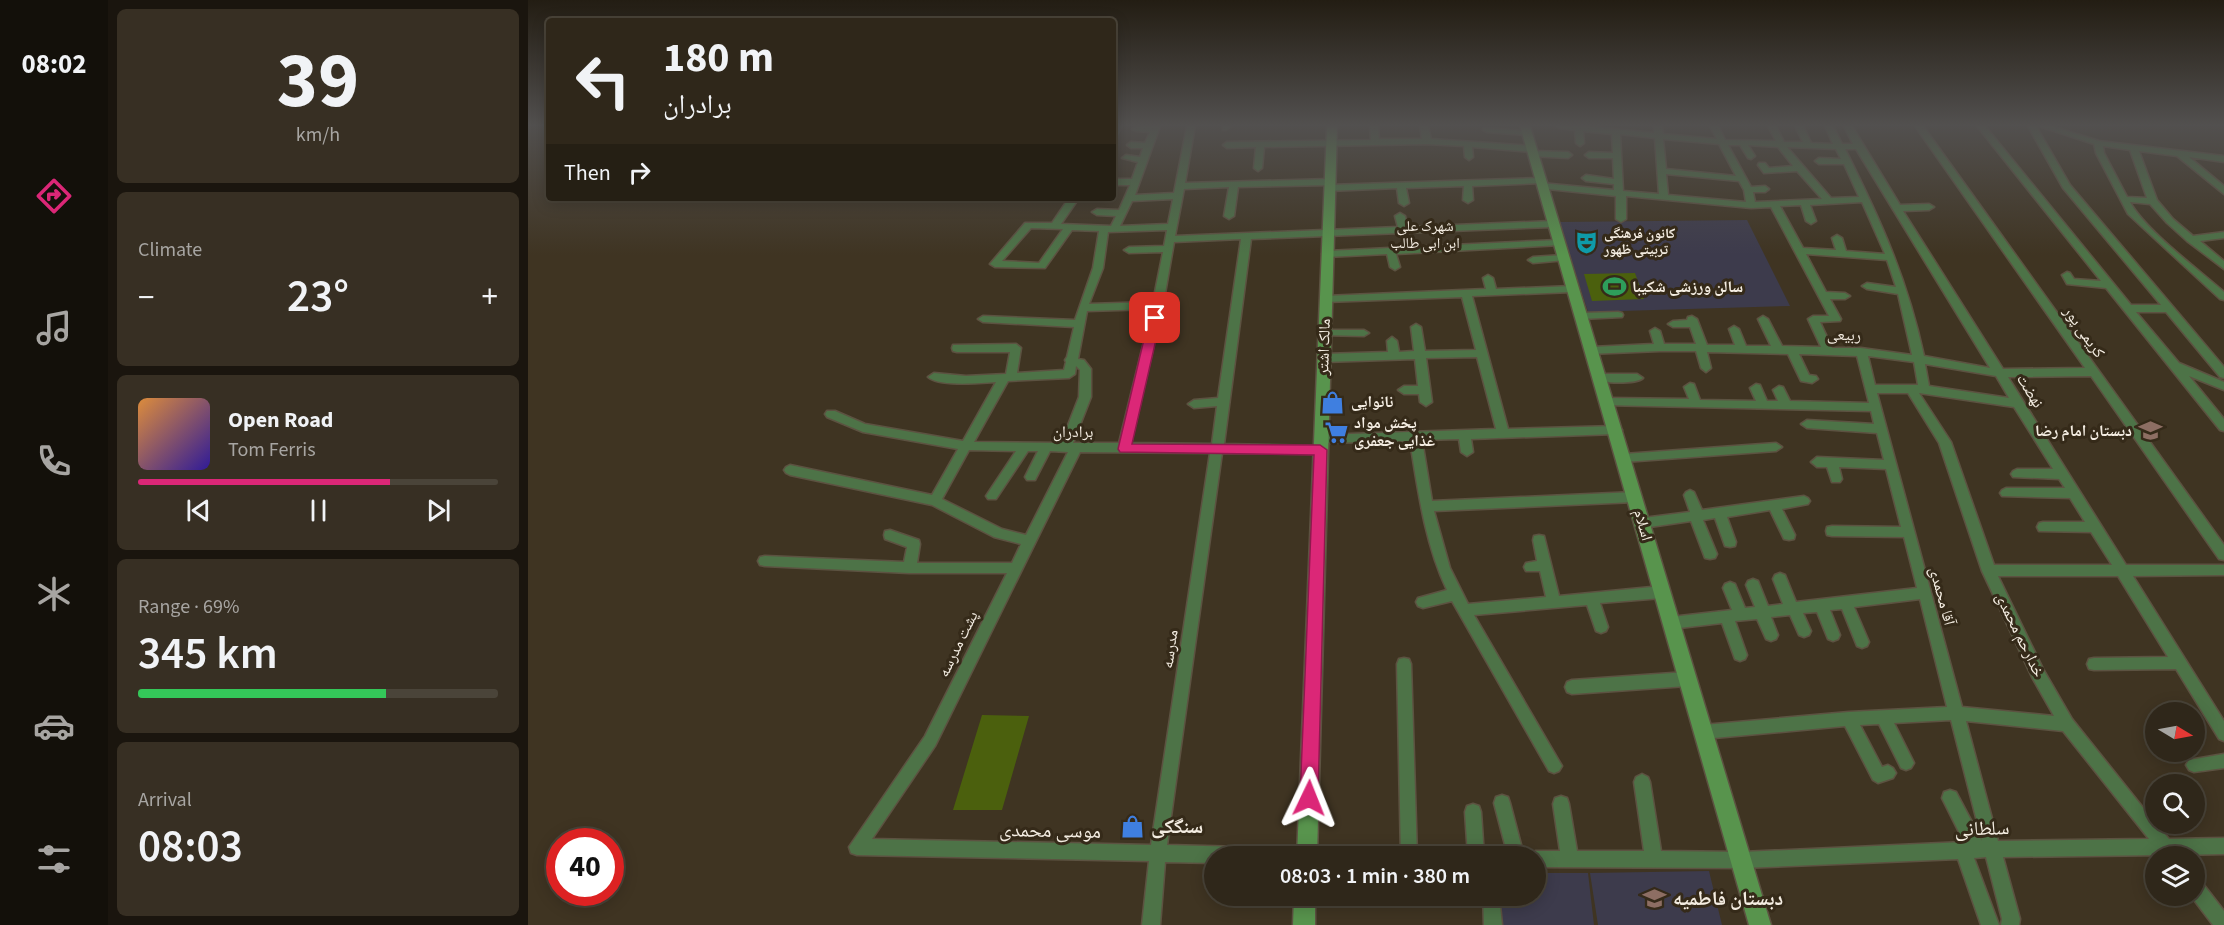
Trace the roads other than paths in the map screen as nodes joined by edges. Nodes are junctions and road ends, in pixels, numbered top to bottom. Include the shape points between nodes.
1 (1140, 169) edge
2 (1183, 169) edge
3 (1330, 169) edge
4 (1536, 169) edge
5 (1618, 169) edge
6 (1737, 169) edge
7 (1765, 169) edge
8 (1787, 169) edge
9 (1800, 169) edge
10 (1851, 169) edge
11 (1873, 169) edge
12 (1950, 169) edge
13 (2016, 169) edge
14 (2056, 169) edge
15 (2108, 169) edge
16 (2142, 169) edge
17 (2198, 169) edge
18 (1662, 171) joint
19 (1586, 178) dead end
20 (1742, 179) junction
21 (1116, 182) edge
22 (1618, 182) junction
23 (1135, 183) junction
24 (1468, 183) junction
25 (1483, 183) junction
26 (1540, 183) junction
27 (1234, 184) junction
28 (1330, 185) junction
29 (1401, 185) junction
30 (1765, 189) dead end
31 (1748, 190) junction
32 (1179, 191) junction
33 (2224, 191) edge
34 (1620, 193) junction
35 (1485, 194) dead end
36 (1666, 197) junction
37 (1129, 198) junction
38 (1866, 199) junction
39 (2123, 199) junction
40 (1468, 200) dead end
41 (1072, 201) edge
42 (1830, 201) junction
43 (2153, 201) junction
44 (1404, 203) dead end
45 (1805, 203) junction
46 (1774, 204) junction
47 (1752, 205) junction
48 (1929, 207) dead end
49 (1670, 208) dead end
50 (1897, 208) junction
51 (1097, 212) dead end
52 (1121, 213) junction
53 (1229, 216) dead end
54 (1400, 216) dead end
55 (1621, 219) dead end
56 (1811, 221) dead end
57 (1552, 224) junction
58 (1055, 226) junction
59 (1069, 227) junction
60 (1172, 227) junction
61 (1109, 229) junction
62 (1402, 231) junction
63 (1328, 234) junction
64 (2224, 235) edge
65 (1246, 237) junction
66 (1832, 239) dead end
67 (2190, 239) junction
68 (1169, 244) junction
69 (1129, 250) dead end
70 (1561, 250) junction
71 (1392, 251) junction
72 (1800, 251) junction
73 (1327, 254) junction
74 (1837, 254) junction
75 (1890, 257) junction
76 (1533, 260) dead end
77 (1395, 267) dead end
78 (2224, 267) edge
79 (2067, 275) dead end
80 (1488, 278) dead end
81 (2110, 285) junction
82 (1867, 286) dead end
83 (1572, 289) junction
84 (1901, 291) junction
85 (1492, 292) junction
86 (1466, 293) junction
87 (1823, 295) junction
88 (1845, 296) dead end
89 (2224, 297) edge
90 (1326, 299) junction
91 (1158, 305) junction
92 (1083, 308) junction
93 (2128, 308) junction
94 (2170, 309) junction
95 (1618, 315) dead end
96 (1581, 316) junction
97 (983, 319) dead end
98 (1762, 319) dead end
99 (1079, 324) junction
100 (1673, 324) dead end
101 (1416, 327) dead end
102 (1734, 329) dead end
103 (1655, 331) dead end
104 (1324, 333) junction
105 (1364, 333) dead end
106 (1392, 341) dead end
107 (1660, 347) junction
108 (957, 348) dead end
109 (1701, 348) junction
110 (1742, 349) junction
111 (1778, 350) junction
112 (1792, 350) junction
113 (1592, 351) junction
114 (1828, 351) junction
115 (1861, 352) junction
116 (1482, 354) junction
117 (1419, 355) junction
118 (1394, 356) junction
119 (1324, 358) junction
120 (1919, 358) junction
121 (1070, 360) junction
122 (2174, 365) junction
123 (1706, 368) dead end
124 (2094, 372) junction
125 (1999, 373) junction
126 (2224, 374) edge
127 (934, 377) dead end
128 (1008, 378) junction
129 (1600, 378) junction
130 (1637, 378) dead end
131 (1812, 379) dead end
132 (2224, 386) edge
133 (1690, 387) dead end
134 (1756, 388) dead end
135 (1871, 389) junction
136 (1917, 389) junction
137 (1404, 390) dead end
138 (1779, 390) dead end
139 (1224, 402) junction
140 (1607, 402) junction
141 (2017, 403) junction
142 (1194, 404) dead end
143 (1696, 404) junction
144 (1763, 405) junction
145 (1786, 405) junction
146 (1875, 407) junction
147 (831, 414) dead end
148 (1807, 424) dead end
149 (2224, 427) edge
150 (1881, 429) junction
151 (1616, 430) junction
152 (1503, 433) junction
153 (1464, 435) junction
154 (1415, 436) junction
155 (1321, 445) junction
156 (966, 446) junction
157 (1776, 447) dead end
158 (1024, 448) junction
159 (1046, 448) junction
160 (1070, 448) junction
161 (1124, 449) junction
162 (1217, 449) junction
163 (1467, 452) dead end
164 (1624, 458) junction
165 (1817, 462) dead end
166 (1832, 463) junction
167 (1891, 465) junction
168 (790, 470) dead end
169 (2017, 474) dead end
170 (2062, 474) junction
171 (1031, 477) dead end
172 (1836, 479) dead end
173 (2074, 492) junction
174 (2006, 493) dead end
175 (1690, 495) dead end
176 (992, 496) dead end
177 (1635, 497) junction
178 (935, 501) junction
179 (1804, 501) dead end
180 (1774, 505) junction
181 (1427, 506) junction
182 (1719, 513) junction
183 (1697, 516) junction
184 (1643, 523) junction
185 (2043, 527) dead end
186 (2096, 527) junction
187 (1832, 531) dead end
188 (1908, 532) junction
189 (890, 535) dead end
190 (1789, 536) dead end
191 (1539, 540) dead end
192 (1029, 542) junction
193 (1730, 542) dead end
194 (1710, 554) dead end
195 (2224, 555) edge
196 (765, 561) dead end
197 (909, 568) junction
198 (1016, 568) junction
199 (2123, 570) junction
200 (2224, 570) edge
201 (1989, 571) junction
202 (1780, 579) dead end
203 (1753, 585) dead end
204 (1730, 588) dead end
205 (1662, 592) junction
206 (1924, 593) junction
207 (1456, 594) junction
208 (1592, 598) junction
209 (1423, 602) dead end
210 (1554, 602) junction
211 (1846, 603) junction
212 (1822, 606) junction
213 (1793, 609) junction
214 (1464, 610) junction
215 (1763, 612) junction
216 (1734, 616) junction
217 (1671, 623) junction
218 (1600, 627) dead end
219 (1803, 631) dead end
220 (1771, 635) dead end
221 (1833, 635) dead end
222 (1862, 642) dead end
223 (1740, 655) dead end
224 (2180, 663) junction
225 (1404, 664) dead end
226 (2094, 664) dead end
227 (1687, 680) junction
228 (1572, 687) dead end
229 (1956, 713) junction
230 (1883, 717) junction
231 (1849, 719) junction
232 (2067, 724) junction
233 (1703, 732) junction
234 (2224, 734) edge
235 (2224, 761) edge
236 (1906, 763) dead end
237 (2194, 765) dead end
238 (1554, 766) dead end
239 (1888, 773) dead end
240 (1642, 782) dead end
241 (1950, 798) dead end
242 (1502, 803) dead end
243 (1561, 804) dead end
244 (1473, 813) dead end
245 (1306, 846) edge
246 (1409, 846) edge
247 (1475, 846) edge
248 (1513, 846) edge
249 (2165, 846) edge
250 (2224, 846) edge
251 (856, 847) joint
252 (2205, 848) edge
253 (1977, 850) junction
254 (2145, 852) edge
255 (1158, 854) junction
256 (1204, 855) edge
257 (1546, 859) edge
258 (1570, 859) junction
259 (1654, 860) junction
260 (1742, 860) junction
261 (2205, 900) edge
262 (1305, 906) edge
263 (1492, 906) edge
264 (1151, 925) edge
265 (1304, 925) edge
266 (1493, 925) edge
267 (1760, 925) edge
268 (1990, 925) edge
269 (2010, 925) edge
270 (2224, 925) edge

1 - 23 street
2 - 32 street
3 - 28 street, مالک اشتر
4 - 26 street, اسلام
5 - 22 street
6 - 20 street
7 - 8 street
9 - 42 street
10 - 38 street
11 - 50 street, نهضت
12 - 124 street, کریمی پور
13 - 81 street
14 - 94 street via 2066,186
15 - 39 street
16 - 43 street
17 - 33 street
18 - 20 street
18 - 36 street
19 - 22 street
20 - 31 street
21 - 23 street
22 - 34 street
23 - 37 street
24 - 25 street
24 - 29 street
24 - 40 street
25 - 26 street
25 - 35 street
26 - 34 street
26 - 57 street, اسلام
27 - 28 street
27 - 32 street
27 - 53 street
28 - 29 street
28 - 63 street, مالک اشتر
29 - 44 street
30 - 31 street
31 - 47 street
32 - 37 street
32 - 60 street
34 - 36 street
34 - 55 street
36 - 47 street
36 - 49 street
37 - 52 street
38 - 42 street
38 - 75 street
39 - 43 street
39 - 89 street via 2154,235
41 - 58 street
42 - 45 street
43 - 67 street
45 - 46 street
45 - 56 street
46 - 47 street
46 - 72 street
48 - 50 street
50 - 125 street, نهضت
51 - 52 street
52 - 61 street
54 - 62 street
57 - 62 street
57 - 70 street, اسلام
58 - 59 street
58 - 59 street via 1028,225 995,264 1042,266
59 - 61 street
60 - 61 street
60 - 68 street
61 - 92 street
62 - 63 street
63 - 65 street
63 - 73 street, مالک اشتر
64 - 67 street
65 - 68 street
65 - 139 street, مدرسه
66 - 74 street
67 - 78 street
68 - 69 street
68 - 91 street
70 - 71 street
70 - 76 street
70 - 83 street, اسلام
71 - 73 street
71 - 77 street
72 - 74 street
72 - 87 street
73 - 90 street, مالک اشتر
74 - 75 street
75 - 84 street
79 - 81 street via 2071,282
80 - 85 street
81 - 93 street
82 - 84 street
83 - 85 street
83 - 96 street, اسلام
84 - 120 street
85 - 86 street
86 - 90 street
86 - 116 street
87 - 88 street
87 - 114 street via 1836,319 1813,319
90 - 104 street, مالک اشتر
91 - 92 street
91 - 161 street
92 - 99 street
93 - 94 street
93 - 122 street
94 - 126 street
95 - 96 street
96 - 113 street, اسلام
97 - 99 street
98 - 111 street
99 - 121 street
100 - 109 street via 1693,321
101 - 117 street
102 - 110 street
103 - 107 street
104 - 105 street
104 - 119 street, مالک اشتر
106 - 118 street
107 - 109 street, ربیعی
107 - 113 street, ربیعی
108 - 128 street via 1016,348
109 - 110 street, ربیعی
109 - 123 street
110 - 111 street, ربیعی
111 - 112 street, ربیعی
112 - 114 street, ربیعی
112 - 131 street via 1805,378
113 - 129 street, اسلام
114 - 115 street, ربیعی
115 - 120 street, ربیعی
115 - 135 street, آقا محمدی
116 - 117 street
116 - 152 street
117 - 118 street
117 - 137 street via 1425,396
118 - 119 street
119 - 155 street, مالک اشتر
120 - 125 street, ربیعی
120 - 136 street
121 - 128 street via 1069,374
121 - 160 street, پشت مدرسه via 1086,369 1085,397
122 - 132 street
122 - 149 street
124 - 125 street, ربیعی
124 - 195 street, کریمی پور
125 - 141 street, نهضت
127 - 128 street
128 - 156 street
129 - 130 street
129 - 140 street, اسلام
133 - 143 street
134 - 144 street
135 - 136 street
135 - 146 street, آقا محمدی
136 - 141 street
136 - 201 street, خدارحم محمدی via 1945,442
138 - 145 street
139 - 142 street
139 - 162 street, مدرسه
140 - 143 street
140 - 151 street, اسلام
141 - 170 street, نهضت
143 - 144 street
144 - 145 street
145 - 146 street
146 - 150 street, آقا محمدی
147 - 156 street, برادران via 864,428
148 - 150 street
150 - 167 street, آقا محمدی
151 - 152 street, برادران
151 - 164 street, اسلام
152 - 153 street, برادران
153 - 154 street, برادران
153 - 163 street
154 - 155 street, برادران
154 - 181 street
155 - 162 street, برادران
155 - 245 street, مالک اشتر
156 - 158 street, برادران
156 - 178 street
157 - 164 street
158 - 159 street, برادران
158 - 176 street
159 - 160 street, برادران
159 - 171 street
160 - 161 street, برادران
160 - 192 street, پشت مدرسه
161 - 162 street, برادران
162 - 255 street, مدرسه
164 - 177 street, اسلام
165 - 166 street
166 - 167 street
166 - 172 street
167 - 188 street, آقا محمدی
168 - 178 street
169 - 170 street
170 - 173 street, نهضت
173 - 174 street
173 - 186 street, نهضت
175 - 183 street
177 - 181 street
177 - 184 street, اسلام
178 - 192 street via 999,533
179 - 180 street
180 - 182 street
180 - 190 street
181 - 207 street via 1443,568
182 - 183 street
182 - 193 street
183 - 184 street
183 - 194 street
184 - 205 street, اسلام
185 - 186 street
186 - 199 street, نهضت
187 - 188 street
188 - 206 street, آقا محمدی
189 - 197 street via 914,544
191 - 210 street via 1538,566
192 - 198 street, پشت مدرسه
196 - 197 street
197 - 198 street
198 - 251 street, پشت مدرسه via 930,741
199 - 200 street
199 - 201 street
199 - 224 street, نهضت
201 - 232 street, خدارحم محمدی via 2038,674
202 - 213 street
203 - 215 street
204 - 216 street
205 - 208 street
205 - 217 street, اسلام
206 - 211 street
206 - 229 street, آقا محمدی
207 - 209 street
207 - 214 street
208 - 210 street
208 - 218 street
210 - 214 street
211 - 212 street
211 - 222 street
212 - 213 street
212 - 221 street
213 - 215 street
213 - 219 street
214 - 238 street
215 - 216 street
215 - 220 street
216 - 217 street
216 - 223 street
217 - 227 street, اسلام
224 - 226 street
224 - 234 street, نهضت
225 - 246 street
227 - 228 street
227 - 233 street, اسلام
229 - 230 street
229 - 232 street
229 - 253 street, آقا محمدی
230 - 231 street
230 - 236 street
231 - 233 street
231 - 239 street via 1878,775
232 - 249 street, خدارحم محمدی
233 - 260 street, اسلام
235 - 237 street
240 - 259 street
241 - 253 street
242 - 248 street
243 - 258 street
244 - 247 street
250 - 252 street, سلطانی
251 - 255 street, موسی محمدی
253 - 254 street, سلطانی
253 - 260 street, سلطانی
253 - 268 street
253 - 269 street via 2011,919
255 - 256 street, موسی محمدی
255 - 264 street, مدرسه
257 - 258 street, سلطانی
258 - 259 street, سلطانی
259 - 260 street, سلطانی
260 - 267 street, اسلام
261 - 270 street
262 - 265 street
263 - 266 street

